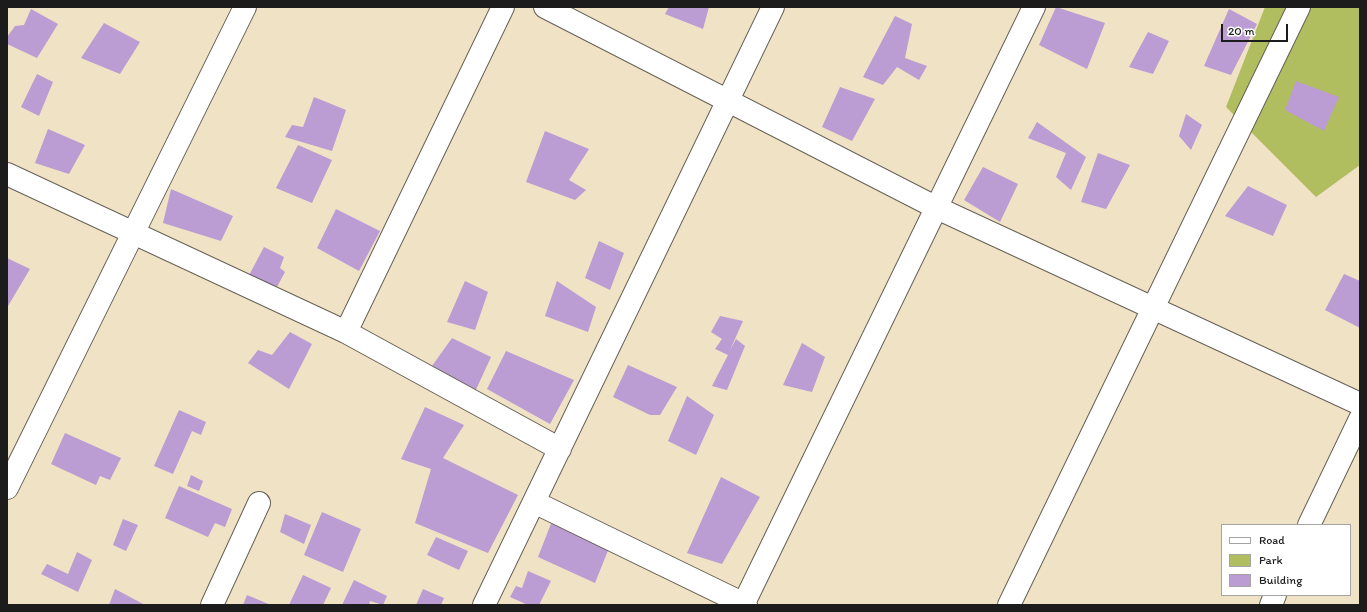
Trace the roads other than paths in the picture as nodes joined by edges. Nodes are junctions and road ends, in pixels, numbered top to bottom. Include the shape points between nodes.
1 (245, 7) edge
2 (503, 7) edge
3 (545, 7) edge
4 (773, 7) edge
5 (1034, 7) edge
6 (1299, 7) edge
7 (727, 100) junction
8 (7, 174) edge
9 (936, 208) junction
10 (134, 234) junction
11 (1152, 308) junction
12 (346, 332) junction
13 (1360, 404) edge
14 (1360, 419) edge
15 (560, 449) junction
16 (7, 488) edge
17 (534, 502) junction
18 (259, 503) dead end
19 (1309, 524) edge
20 (1274, 596) edge
21 (212, 605) edge
22 (484, 605) edge
23 (744, 605) edge
24 (1009, 605) edge
25 (1270, 605) edge

1 - 10 street
2 - 12 street
3 - 7 street
4 - 7 street
5 - 9 street
6 - 11 street
7 - 9 street
7 - 15 street
8 - 10 street
9 - 11 street
9 - 23 street
10 - 12 street
10 - 16 street
11 - 13 street
11 - 24 street
12 - 15 street
14 - 19 street
15 - 17 street
17 - 22 street
17 - 23 street
18 - 21 street
20 - 25 street

